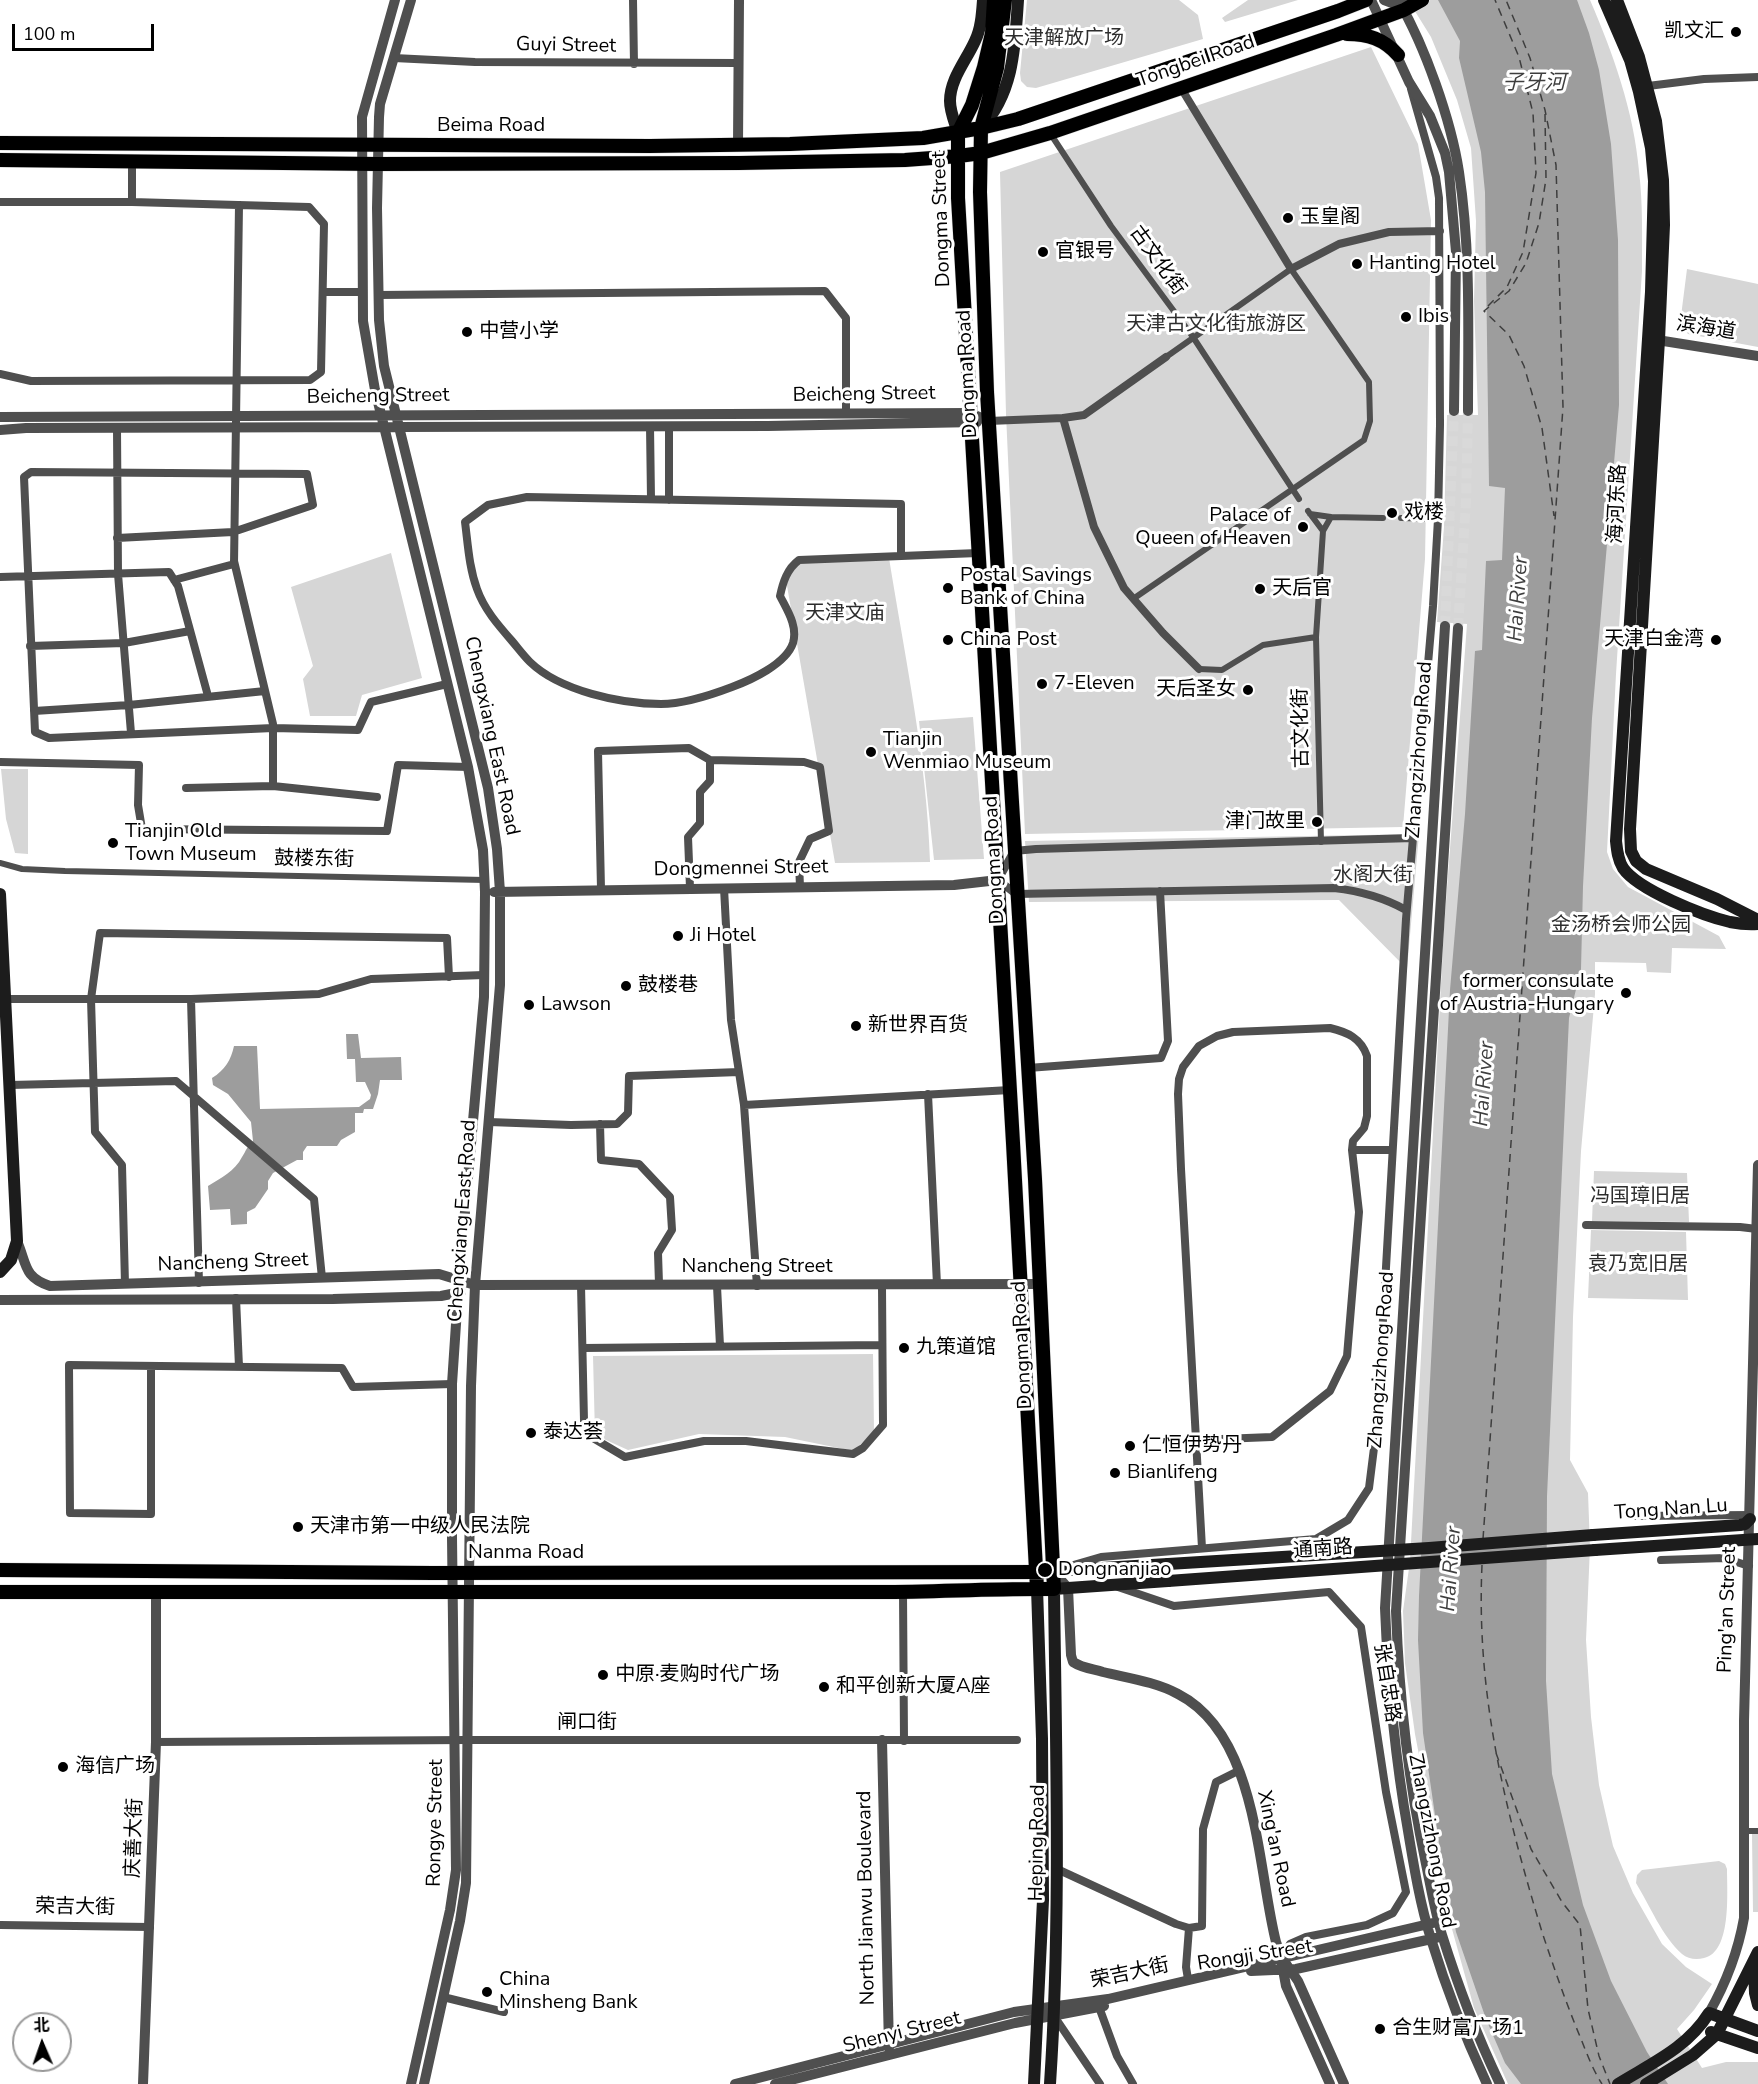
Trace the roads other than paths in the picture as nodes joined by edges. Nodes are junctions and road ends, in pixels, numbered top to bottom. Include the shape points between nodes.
1 (395, 0) edge
2 (411, 0) edge
3 (633, 0) edge
4 (739, 0) edge
5 (982, 0) edge
6 (994, 0) edge
7 (1005, 0) edge
8 (1018, 0) edge
9 (1344, 0) edge
10 (1366, 0) edge
11 (1371, 0) edge
12 (1384, 0) edge
13 (1421, 0) edge
14 (1604, 0) edge
15 (1617, 0) edge
16 (1401, 4) edge
17 (1329, 14) junction
18 (1380, 19) junction
19 (997, 32) junction
20 (1336, 35) junction
21 (1398, 55) junction
22 (394, 58) junction
23 (634, 63) junction
24 (738, 63) junction
25 (1758, 77) edge
26 (1409, 82) junction
27 (1648, 86) junction
28 (1181, 88) junction
29 (981, 128) junction
30 (958, 133) junction
31 (1050, 133) junction
32 (0, 143) edge
33 (183, 144) junction
34 (738, 145) junction
35 (361, 146) junction
36 (377, 146) junction
37 (981, 153) junction
38 (958, 156) junction
39 (0, 160) edge
40 (132, 161) junction
41 (184, 161) junction
42 (361, 163) junction
43 (377, 164) junction
44 (0, 202) edge
45 (132, 202) junction
46 (239, 205) junction
47 (1440, 231) junction
48 (1290, 269) junction
49 (323, 292) junction
50 (362, 292) junction
51 (378, 295) junction
52 (1193, 338) junction
53 (1653, 339) junction
54 (1758, 356) edge
55 (1166, 357) joint
56 (0, 374) edge
57 (237, 380) junction
58 (0, 410) edge
59 (1454, 411) tunnel mouth
60 (1468, 411) tunnel mouth
61 (846, 413) junction
62 (0, 417) edge
63 (25, 417) junction
64 (970, 418) junction
65 (1063, 418) junction
66 (383, 421) junction
67 (398, 421) junction
68 (989, 421) junction
69 (235, 423) junction
70 (650, 426) junction
71 (669, 426) junction
72 (117, 428) junction
73 (0, 430) edge
74 (117, 472) junction
75 (234, 472) junction
76 (1293, 489) junction
77 (651, 499) junction
78 (1299, 499) tunnel mouth
79 (669, 500) junction
80 (1331, 517) junction
81 (1383, 518) tunnel mouth
82 (1401, 518) tunnel mouth
83 (1438, 519) junction
84 (1323, 531) junction
85 (234, 532) junction
86 (117, 538) junction
87 (978, 553) junction
88 (901, 555) junction
89 (234, 564) junction
90 (117, 574) junction
91 (27, 576) junction
92 (0, 577) edge
93 (174, 580) junction
94 (1133, 598) junction
95 (1445, 626) tunnel mouth
96 (1458, 628) tunnel mouth
97 (190, 630) junction
98 (1316, 637) junction
99 (123, 643) junction
100 (30, 646) junction
101 (1199, 669) joint
102 (447, 684) junction
103 (265, 691) junction
104 (207, 696) junction
105 (129, 705) junction
106 (34, 711) junction
107 (273, 728) junction
108 (131, 733) junction
109 (710, 760) junction
110 (0, 762) edge
111 (468, 767) junction
112 (273, 786) junction
113 (186, 788) dead end
114 (377, 798) dead end
115 (1413, 838) junction
116 (1321, 842) junction
117 (1014, 851) junction
118 (0, 863) edge
119 (485, 880) junction
120 (998, 880) junction
121 (800, 887) junction
122 (690, 888) junction
123 (724, 888) junction
124 (601, 889) junction
125 (1160, 891) junction
126 (485, 892) junction
127 (500, 892) junction
128 (0, 894) edge
129 (1017, 894) junction
130 (1406, 910) junction
131 (1758, 922) edge
132 (484, 975) junction
133 (449, 977) junction
134 (5, 999) junction
135 (91, 999) junction
136 (191, 999) junction
137 (1028, 1068) junction
138 (739, 1072) junction
139 (92, 1083) junction
140 (9, 1085) junction
141 (1010, 1090) junction
142 (928, 1094) junction
143 (192, 1095) junction
144 (744, 1105) junction
145 (489, 1122) junction
146 (600, 1124) junction
147 (1352, 1150) junction
148 (1391, 1150) junction
149 (1758, 1165) edge
150 (1586, 1225) dead end
151 (1757, 1229) edge
152 (17, 1241) junction
153 (0, 1272) edge
154 (322, 1278) junction
155 (459, 1279) junction
156 (199, 1283) junction
157 (125, 1284) junction
158 (659, 1284) junction
159 (1020, 1284) junction
160 (1039, 1284) junction
161 (475, 1285) junction
162 (937, 1285) junction
163 (581, 1286) junction
164 (717, 1286) junction
165 (757, 1286) junction
166 (882, 1286) junction
167 (458, 1294) junction
168 (236, 1298) junction
169 (0, 1300) edge
170 (882, 1345) junction
171 (720, 1346) junction
172 (583, 1348) junction
173 (151, 1366) junction
174 (239, 1368) junction
175 (452, 1384) junction
176 (1196, 1440) junction
177 (1635, 1516) dead end
178 (1750, 1517) junction
179 (1754, 1539) edge
180 (1202, 1548) junction
181 (1595, 1550) joint
182 (1661, 1560) dead end
183 (1749, 1566) junction
184 (0, 1570) edge
185 (1053, 1571) junction
186 (1036, 1572) junction
187 (452, 1573) junction
188 (468, 1573) junction
189 (1114, 1586) junction
190 (1036, 1588) junction
191 (1061, 1588) junction
192 (0, 1592) edge
193 (903, 1592) junction
194 (156, 1593) junction
195 (468, 1593) junction
196 (453, 1594) junction
197 (455, 1740) junction
198 (467, 1740) junction
199 (882, 1740) junction
200 (1017, 1740) dead end
201 (904, 1741) junction
202 (156, 1742) junction
203 (1238, 1772) junction
204 (1744, 1831) junction
205 (1758, 1831) edge
206 (1058, 1869) junction
207 (1438, 1922) junction
208 (1427, 1924) junction
209 (0, 1925) edge
210 (150, 1927) junction
211 (1189, 1928) junction
212 (1437, 1938) junction
213 (1756, 1957) edge
214 (1282, 1958) junction
215 (1286, 1969) junction
216 (1188, 1979) junction
217 (443, 1997) junction
218 (1758, 2005) edge
219 (1099, 2007) junction
220 (1054, 2011) junction
221 (504, 2012) dead end
222 (1038, 2013) junction
223 (1717, 2019) junction
224 (1758, 2031) edge
225 (1736, 2040) junction
226 (1706, 2046) junction
227 (1758, 2048) edge
228 (889, 2049) junction
229 (143, 2084) edge
230 (411, 2084) edge
231 (424, 2084) edge
232 (735, 2084) edge
233 (775, 2084) edge
234 (1034, 2084) edge
235 (1050, 2084) edge
236 (1100, 2084) edge
237 (1133, 2084) edge
238 (1330, 2084) edge
239 (1344, 2084) edge
240 (1487, 2084) edge
241 (1500, 2084) edge
242 (1618, 2084) edge
243 (1646, 2084) edge

1 - 35 street, Chengxiang East Road via 364,101
2 - 22 street, Chengxiang East Road
3 - 23 street
4 - 24 street
5 - 30 main road via 976,41 951,92 950,104
6 - 19 main road
7 - 19 main road
8 - 29 main road via 1008,83 998,107
9 - 17 street
10 - 17 main road, Tongbei Road
11 - 18 street
12 - 16 street
13 - 16 main road, Tongbei Road
14 - 53 main road, 海河东路 via 1630,60 1651,148
15 - 27 main road, 海河东路
16 - 18 main road, Tongbei Road
16 - 60 street via 1432,77 1459,170 1467,285
17 - 29 main road, Tongbei Road
18 - 20 main road, Tongbei Road
18 - 21 street
19 - 29 main road, Dongma Road via 994,83
19 - 30 main road
20 - 21 main road via 1376,38
20 - 28 main road, Tongbei Road
21 - 26 street
22 - 23 street, Guyi Street
22 - 36 street, Chengxiang East Road via 380,104
23 - 24 street, Guyi Street
24 - 34 street
25 - 27 street
26 - 47 street via 1436,177
26 - 59 street via 1430,116 1449,172 1456,252
27 - 53 main road, 海河东路 via 1664,180 1664,225
28 - 31 main road, Tongbei Road
28 - 48 street
29 - 30 main road, Beima Road
29 - 37 main road, Dongma Road
30 - 34 main road, Beima Road
30 - 38 main road, Dongma Street
31 - 37 main road, Tongbei Road
31 - 52 street, 古文化街 via 1111,226
32 - 33 main road, Beima Road
33 - 35 main road, Beima Road
33 - 41 main road
34 - 36 main road, Beima Road
35 - 36 main road, Beima Road
35 - 42 street, Chengxiang East Road
36 - 43 street, Chengxiang East Road
37 - 38 main road, Beima Road
37 - 68 main road, Dongma Road
38 - 43 main road, Beima Road via 762,163
38 - 64 main road, Dongma Street
39 - 40 main road, Beima Road
40 - 41 main road, Beima Road
40 - 45 street
41 - 42 main road, Beima Road
42 - 43 main road, Beima Road
42 - 50 street, Chengxiang East Road
43 - 51 street, Chengxiang East Road
44 - 45 street
45 - 46 street
46 - 49 street via 309,207 324,224
46 - 57 street
47 - 48 street via 1389,232 1339,244
47 - 83 street
48 - 52 street
48 - 76 street via 1369,382 1370,421 1364,440
49 - 50 street
49 - 57 street via 321,372 310,380
50 - 66 street, Chengxiang East Road via 368,358
51 - 61 street via 825,291 846,318
51 - 67 street, Chengxiang East Road via 384,366
52 - 55 street
52 - 76 street, 古文化街
53 - 54 street, 滨海道
53 - 131 main road, 海河东路 via 1631,851 1646,869 1717,899
53 - 131 main road, 海河东路 via 1617,855 1635,881 1650,890 1730,922
55 - 65 street via 1084,415
56 - 57 street via 31,381
57 - 69 street
58 - 63 street
61 - 64 street, Beicheng Street
61 - 67 street, Beicheng Street
62 - 63 street, Beicheng Street
63 - 69 street, Beicheng Street
64 - 68 street, Beicheng Street
64 - 71 street, Beicheng Street
64 - 87 main road, Dongma Road
65 - 68 street
65 - 94 street via 1094,527 1124,588
66 - 67 street, Beicheng Street
66 - 69 street, Beicheng Street
66 - 102 street, Chengxiang East Road
67 - 70 street, Beicheng Street
67 - 127 street, Chengxiang East Road via 488,788
68 - 117 main road, Dongma Road
69 - 72 street, Beicheng Street
69 - 75 street
70 - 71 street, Beicheng Street
70 - 77 street
71 - 79 street
72 - 73 street, Beicheng Street
72 - 74 street
74 - 75 street
74 - 86 street
74 - 91 street via 31,472 24,477
75 - 85 street
75 - 85 street via 307,474 313,505
76 - 78 street, 古文化街
76 - 94 street
77 - 79 street
77 - 88 street via 527,497 488,505 465,522 470,570 495,622 531,663 561,682 595,696 663,704 716,693 754,679 793,643 791,616 780,596 793,564 814,558
79 - 88 street via 901,504
80 - 81 street
80 - 84 street
80 - 84 street via 1309,512
82 - 83 street
83 - 115 street
84 - 98 street, 古文化街
85 - 86 street
85 - 89 street
86 - 90 street
87 - 88 street
87 - 120 main road, Dongma Road
89 - 93 street
89 - 103 street
90 - 91 street
90 - 93 street via 169,572
90 - 99 street
91 - 92 street
91 - 100 street
93 - 97 street
94 - 101 street
95 - 208 street, Zhangzizhong Road via 1385,1608 1398,1777
96 - 207 street, Zhangzizhong Road via 1396,1611 1410,1775
97 - 99 street
97 - 104 street
98 - 101 street via 1263,645 1222,670
98 - 116 street, 古文化街
99 - 100 street
99 - 105 street
100 - 106 street
102 - 107 street via 371,702 358,730
102 - 111 street, Chengxiang East Road
103 - 104 street
103 - 107 street
104 - 105 street
105 - 106 street
105 - 108 street
106 - 108 street via 35,732 49,738
107 - 108 street
107 - 112 street
109 - 121 street via 804,762 820,767 829,831 810,839 799,862
109 - 122 street via 710,781 699,792 700,823 688,837
109 - 124 street via 689,748 598,751
110 - 111 street via 139,765 142,829 322,831 387,831 398,765
111 - 119 street, Chengxiang East Road
112 - 113 street
112 - 114 street
115 - 116 street
115 - 130 street
116 - 117 street
117 - 120 street
117 - 129 main road, Dongma Road
118 - 119 street, 鼓楼东街 via 65,872
119 - 126 street, Chengxiang East Road
120 - 121 street, Dongmennei Street via 954,885
120 - 129 street
120 - 141 main road, Dongma Road
121 - 123 street, Dongmennei Street
122 - 123 street, Dongmennei Street
122 - 124 street, Dongmennei Street
123 - 138 street via 731,1020
124 - 127 street, Dongmennei Street
125 - 129 street
125 - 130 street via 1334,888 1373,895
125 - 137 street via 1168,1041 1161,1058
126 - 127 street, Dongmennei Street
126 - 132 street, Chengxiang East Road
127 - 145 street, Chengxiang East Road via 500,985
128 - 134 main road
129 - 137 main road, Dongma Road
130 - 148 street
132 - 133 street
132 - 155 street, Chengxiang East Road
133 - 135 street via 447,938 100,933
133 - 136 street via 371,980 319,994
134 - 135 street
134 - 140 main road
135 - 136 street
135 - 139 street
136 - 143 street
137 - 160 main road, Dongma Road
138 - 144 street
138 - 146 street via 629,1076 628,1113 617,1124
139 - 140 street
139 - 143 street via 176,1081
139 - 157 street via 95,1132 122,1165
140 - 152 main road
141 - 142 street
141 - 159 main road, Dongma Road
142 - 144 street
142 - 162 street
143 - 154 street via 314,1199
143 - 156 street
144 - 165 street
145 - 146 street
145 - 161 street, Chengxiang East Road
146 - 158 street via 601,1160 639,1164 670,1197 672,1230 658,1253
147 - 148 street
147 - 176 street via 1359,1212 1347,1356 1330,1391 1272,1437
147 - 176 street via 1367,1116 1367,1056 1364,1047 1343,1031 1330,1028 1225,1034 1199,1046 1183,1067 1178,1094
148 - 180 street via 1377,1424 1369,1488 1348,1520 1316,1539
149 - 151 street, Ping'an Street
150 - 151 street
151 - 178 street, Ping'an Street
152 - 153 main road via 11,1260
152 - 157 street, Nancheng Street via 27,1272 41,1283
154 - 155 street, Nancheng Street via 439,1274
154 - 156 street, Nancheng Street
155 - 161 street, Nancheng Street
155 - 167 street, Chengxiang East Road
156 - 157 street, Nancheng Street
158 - 163 street, Nancheng Street
158 - 164 street, Nancheng Street
159 - 160 street, Nancheng Street
159 - 162 street, Nancheng Street
159 - 186 main road
160 - 185 main road, Dongma Road
161 - 163 street, Nancheng Street
161 - 167 street, Nancheng Street
161 - 188 street, Chengxiang East Road
162 - 166 street, Nancheng Street
163 - 172 street
164 - 165 street, Nancheng Street
164 - 171 street
165 - 166 street, Nancheng Street
166 - 170 street
167 - 168 street, Nancheng Street
167 - 175 street, Chengxiang East Road
168 - 169 street, Nancheng Street
168 - 174 street
170 - 171 street
170 - 172 street via 883,1425 864,1448 853,1454 746,1441 704,1442 625,1457 588,1435 584,1421
171 - 172 street
173 - 173 street via 151,1514 70,1513 69,1365
173 - 174 street
174 - 175 street via 342,1368 352,1387
175 - 187 street, Chengxiang East Road
176 - 180 street
177 - 178 street
178 - 179 street, Ping'an Street
178 - 185 main road, Tong Nan Lu, bridge via 1740,1525
179 - 181 main road, Tong Nan Lu
179 - 183 street, Ping'an Street
180 - 185 street via 1101,1557
181 - 189 main road, 通南路, bridge
182 - 183 street via 1724,1558
183 - 204 street, Ping'an Street
184 - 187 main road, Nanma Road
185 - 186 main road, Nanma Road
185 - 191 main road, Dongma Road
186 - 188 main road, Nanma Road
186 - 190 main road
187 - 188 main road, Nanma Road
187 - 196 street, Chengxiang East Road
188 - 195 street, Chengxiang East Road
189 - 191 main road, 通南路
189 - 214 street, 张自忠路 via 1174,1606 1329,1592 1361,1627 1406,1892 1393,1913 1367,1925 1306,1937 1290,1944
190 - 191 main road, Nanma Road
190 - 193 main road, Nanma Road
190 - 222 main road, Heping Road via 1043,1773
191 - 203 street, Xing'an Road via 1073,1662 1168,1689 1186,1698 1213,1724
191 - 206 main road, Heping Road
192 - 194 main road, Nanma Road
193 - 195 main road, Nanma Road
193 - 201 street
194 - 196 main road, Nanma Road
194 - 202 street, 庆善大街
195 - 196 main road, Nanma Road
195 - 198 street, Rongye Street
196 - 197 street, Rongye Street
197 - 198 street, 闸口街
197 - 202 street, 闸口街
197 - 230 street, Rongye Street via 456,1870
198 - 199 street, 闸口街
198 - 217 street, Rongye Street via 466,1883
199 - 201 street, 闸口街
199 - 228 street, North Jianwu Boulevard
200 - 201 street, 闸口街
202 - 210 street, 庆善大街
203 - 211 street via 1216,1782 1203,1829 1202,1926
203 - 214 street, Xing'an Road via 1254,1820
204 - 205 street
204 - 223 street, Ping'an Street via 1744,1918
206 - 211 street
206 - 220 main road, Heping Road
207 - 208 street, 荣吉大街
207 - 212 street, Zhangzizhong Road
208 - 212 street, Zhangzizhong Road
208 - 214 street, 荣吉大街
209 - 210 street, 荣吉大街
210 - 229 street, 庆善大街
211 - 216 street
212 - 215 street, Rongji Street
212 - 240 street, Zhangzizhong Road via 1458,2016
212 - 241 street, Zhangzizhong Road
213 - 218 main road via 1754,1982
213 - 223 main road
214 - 215 street, Xing'an Road
214 - 216 street, 荣吉大街
215 - 219 street, Rongji Street via 1239,1973
215 - 238 street via 1286,1986
215 - 239 street via 1298,1982
216 - 220 street, 荣吉大街
217 - 221 street
217 - 231 street, Rongye Street
219 - 220 street, Rongji Street
219 - 237 street via 1117,2056
220 - 222 street, 荣吉大街
220 - 235 main road, Heping Road
220 - 236 street
222 - 228 street, Shenyi Street
222 - 234 main road, Heping Road
223 - 224 main road
223 - 225 main road
223 - 226 main road
223 - 242 main road
225 - 226 main road
225 - 227 main road
226 - 243 main road
228 - 232 street, Shenyi Street
228 - 233 street, Shenyi Street

